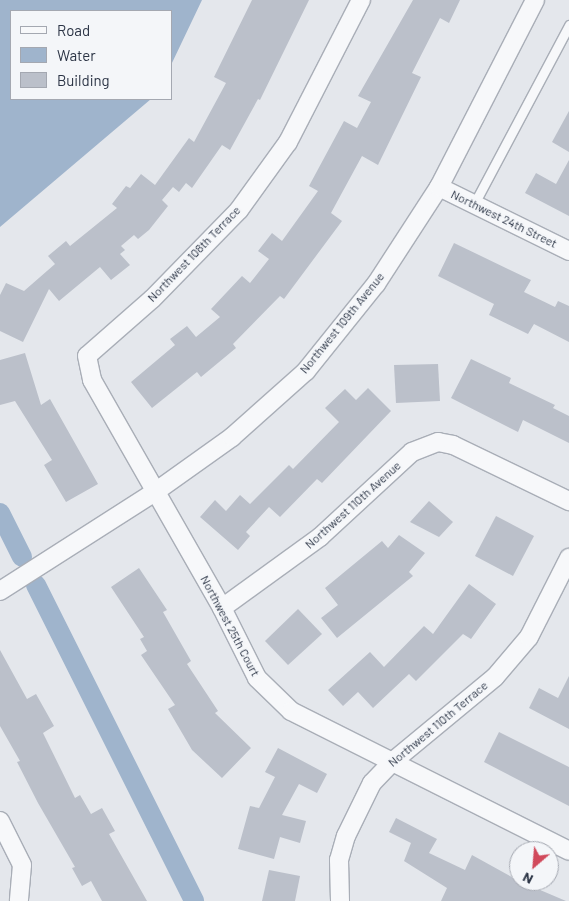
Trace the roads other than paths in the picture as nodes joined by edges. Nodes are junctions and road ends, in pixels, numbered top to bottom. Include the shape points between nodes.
1 (361, 0) edge
2 (535, 0) edge
3 (569, 25) edge
4 (439, 187) junction
5 (474, 204) junction
6 (569, 251) edge
7 (102, 340) joint
8 (155, 492) junction
9 (569, 501) edge
10 (569, 558) edge
11 (0, 591) edge
12 (222, 608) junction
13 (391, 763) junction
14 (0, 821) edge
15 (569, 852) edge
16 (19, 901) edge
17 (340, 901) edge

1 - 7 street, Northwest 108th Terrace via 288,142 239,210 152,299
2 - 4 street, Northwest 109th Avenue
3 - 5 lane
4 - 5 street, Northwest 24th Street
4 - 8 street, Northwest 109th Avenue via 376,284 306,371 232,437
5 - 6 street, Northwest 24th Street
7 - 8 street, Northwest 25th Court via 87,356 92,380
8 - 11 street, Northwest 109th Avenue
8 - 12 street, Northwest 25th Court
9 - 12 street, Northwest 110th Avenue via 453,445 438,442 412,452 320,537
10 - 13 street, Northwest 110th Terrace via 529,637 494,677
12 - 13 street, Northwest 25th Court via 257,678 291,711
13 - 15 street, Northwest 25th Court
13 - 17 street, Northwest 110th Terrace via 372,782 346,836 338,860
14 - 16 street via 22,865

